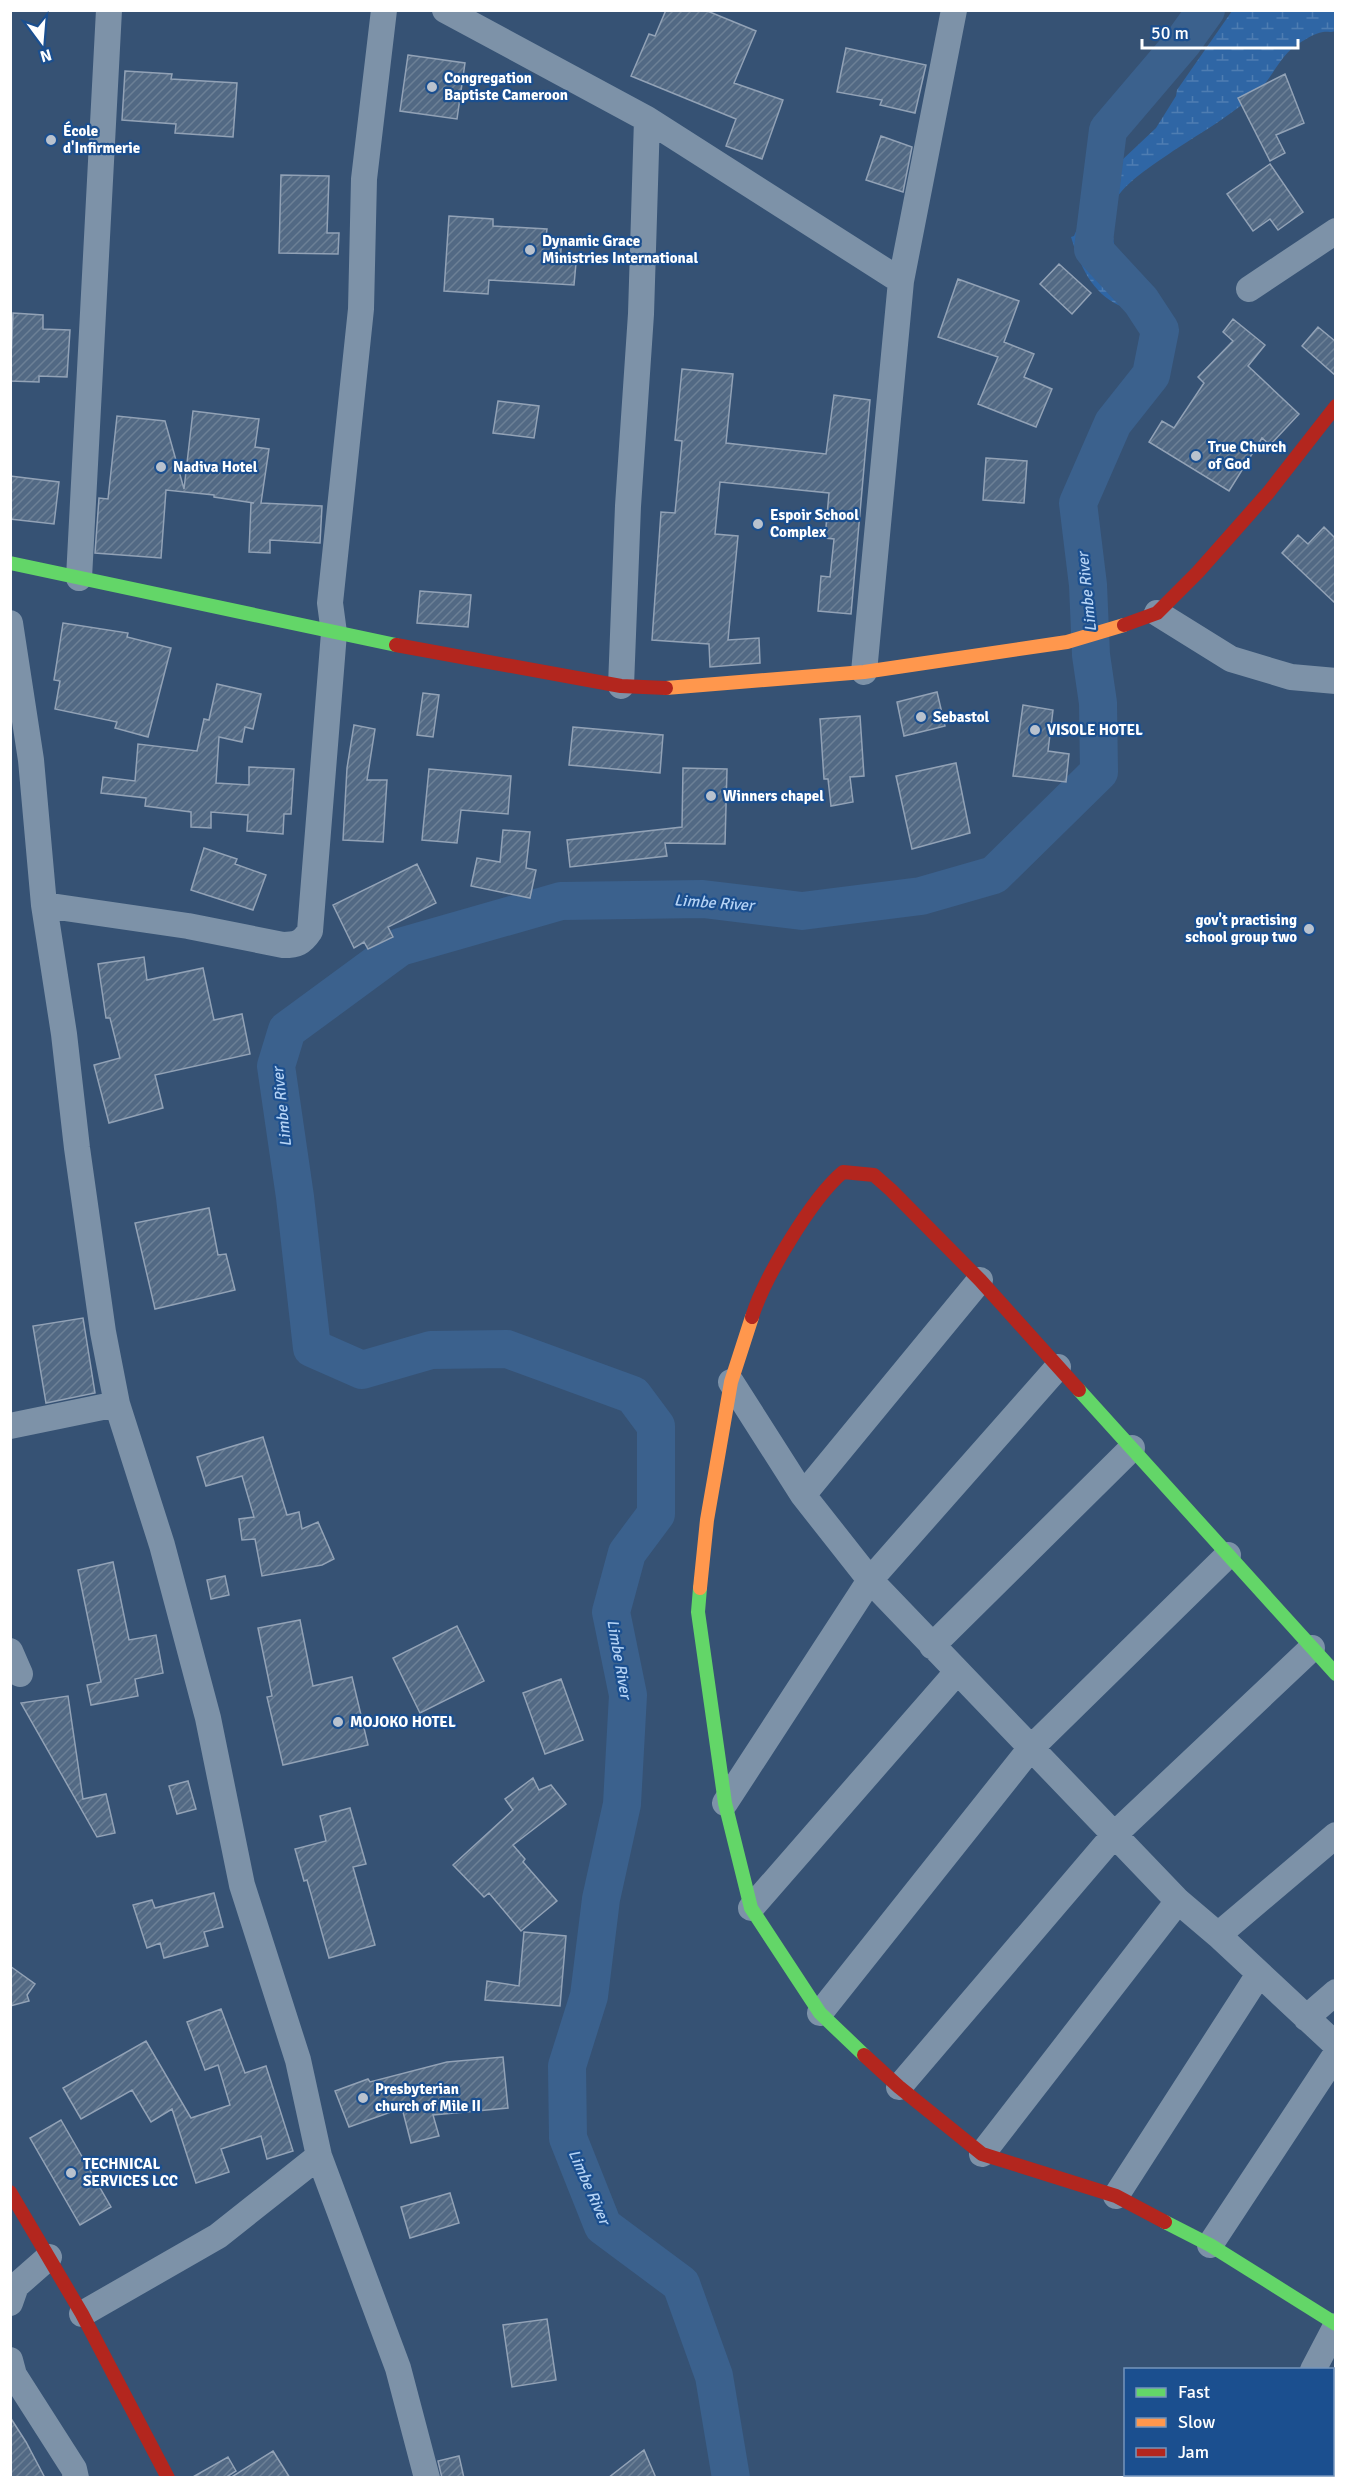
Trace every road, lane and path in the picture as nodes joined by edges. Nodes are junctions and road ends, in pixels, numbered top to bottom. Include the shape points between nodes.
1 (109, 10) edge
2 (384, 10) edge
3 (445, 10) edge
4 (954, 10) edge
5 (647, 119) junction
6 (1335, 231) edge
7 (901, 281) junction
8 (1249, 289) dead end
9 (1335, 406) edge
10 (10, 562) edge
11 (79, 578) junction
12 (1157, 613) junction
13 (10, 623) edge
14 (334, 633) junction
15 (864, 672) junction
16 (1335, 681) edge
17 (621, 686) junction
18 (44, 905) junction
19 (980, 1280) junction
20 (1058, 1367) junction
21 (731, 1382) junction
22 (117, 1404) junction
23 (10, 1426) edge
24 (1132, 1448) junction
25 (803, 1495) junction
26 (1228, 1555) junction
27 (870, 1580) junction
28 (932, 1646) junction
29 (1312, 1648) junction
30 (957, 1672) junction
31 (1335, 1674) edge
32 (1030, 1749) junction
33 (724, 1803) junction
34 (1115, 1834) junction
35 (1335, 1835) edge
36 (1178, 1901) junction
37 (751, 1908) junction
38 (1218, 1935) junction
39 (1259, 1974) junction
40 (1335, 1992) edge
41 (820, 2013) junction
42 (1306, 2018) junction
43 (1335, 2045) edge
44 (1335, 2054) edge
45 (899, 2087) junction
46 (982, 2154) junction
47 (319, 2156) junction
48 (10, 2192) edge
49 (1116, 2196) junction
50 (1210, 2245) junction
51 (49, 2257) junction
52 (10, 2303) edge
53 (82, 2314) junction
54 (1335, 2325) edge
55 (10, 2360) edge
56 (1314, 2368) edge
57 (76, 2478) edge
58 (168, 2478) edge
59 (427, 2478) edge

1 - 11 street
2 - 14 street via 364,178 361,309 330,603
3 - 5 street
4 - 7 street
5 - 7 street
5 - 17 street
6 - 8 street
7 - 15 street
9 - 12 main road via 1268,493
10 - 11 main road
11 - 14 main road
12 - 15 main road via 1067,642
12 - 16 street via 1232,659 1291,677
13 - 18 street via 32,760
14 - 17 main road
14 - 18 street via 310,931 303,942 283,945 188,926
15 - 17 main road via 681,689
18 - 22 street via 103,1332
19 - 20 main road
19 - 21 main road via 874,1175 843,1172 826,1186 795,1233 755,1307
19 - 25 street
20 - 24 main road
20 - 27 street
21 - 25 street
21 - 33 main road via 707,1520 698,1612
22 - 23 street
22 - 47 street via 162,1545 208,1718 242,1885 298,2060
24 - 26 main road
24 - 28 street
25 - 27 street
26 - 29 main road
26 - 32 street
27 - 28 street
27 - 33 street
28 - 30 street
29 - 31 main road
29 - 34 street
30 - 32 street
30 - 37 street
32 - 34 street
32 - 41 street
33 - 37 main road
34 - 36 street
34 - 45 street
35 - 38 street
36 - 38 street
36 - 46 street
37 - 41 main road
38 - 39 street
39 - 42 street
39 - 49 street
40 - 42 street
41 - 45 main road
42 - 43 street
44 - 50 street
45 - 46 main road
46 - 49 main road
47 - 53 street via 218,2236
47 - 59 street via 398,2368
48 - 51 main road
49 - 50 main road
50 - 54 main road
51 - 52 street via 16,2286
51 - 53 main road
53 - 58 main road
54 - 56 street
55 - 57 street via 14,2375

